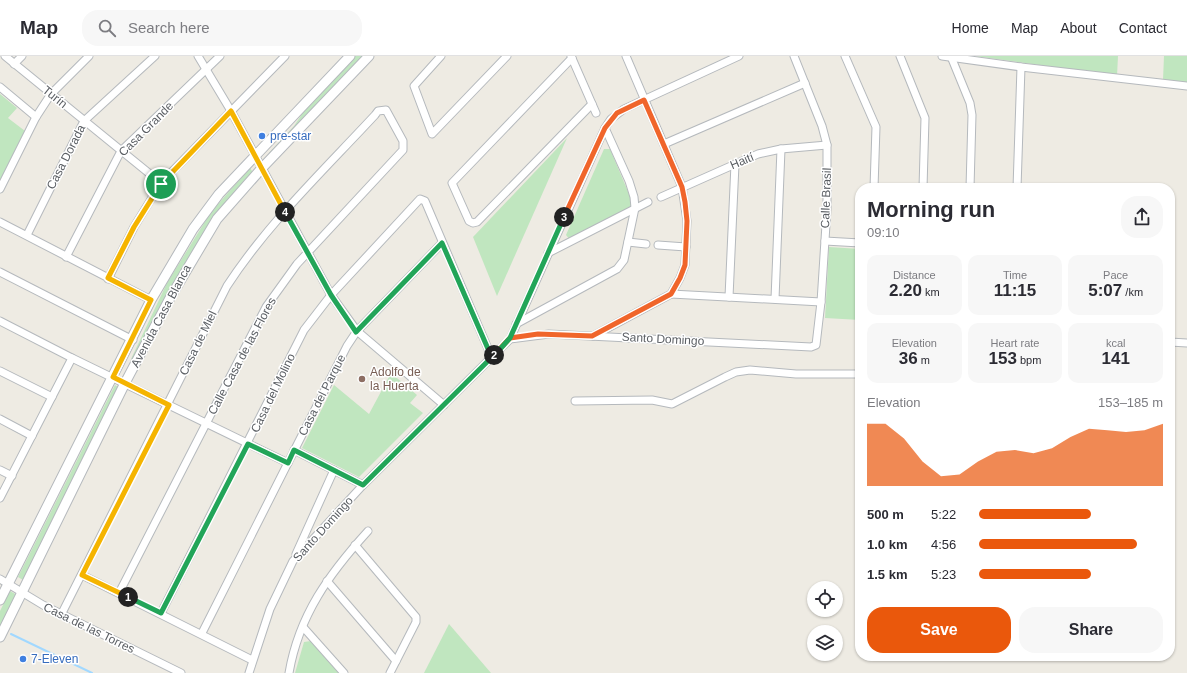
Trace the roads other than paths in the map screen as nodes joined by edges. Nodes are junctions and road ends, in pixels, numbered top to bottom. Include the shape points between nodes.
1 (6, 56) edge
2 (22, 56) edge
3 (89, 56) edge
4 (155, 56) edge
5 (198, 56) edge
6 (220, 56) edge
7 (284, 56) edge
8 (350, 56) edge
9 (369, 56) edge
10 (441, 56) edge
11 (507, 56) edge
12 (626, 56) edge
13 (739, 56) edge
14 (794, 56) edge
15 (845, 56) edge
16 (900, 56) edge
17 (942, 56) edge
18 (572, 57) edge
19 (952, 59) junction
20 (14, 64) junction
21 (1021, 67) junction
22 (207, 70) junction
23 (805, 84) junction
24 (1187, 86) edge
25 (0, 87) edge
26 (51, 94) junction
27 (644, 100) junction
28 (592, 104) junction
29 (386, 110) joint
30 (231, 111) junction
31 (596, 113) dead end
32 (36, 117) junction
33 (84, 121) junction
34 (605, 128) junction
35 (664, 144) junction
36 (827, 145) junction
37 (781, 149) junction
38 (121, 151) junction
39 (256, 156) junction
40 (735, 164) junction
41 (262, 168) junction
42 (874, 183) edge
43 (923, 183) edge
44 (970, 183) edge
45 (1017, 183) edge
46 (161, 184) junction
47 (682, 187) junction
48 (0, 189) edge
49 (661, 197) dead end
50 (648, 202) dead end
51 (635, 208) junction
52 (286, 212) junction
53 (0, 222) edge
54 (27, 235) junction
55 (825, 241) junction
56 (628, 242) junction
57 (442, 243) junction
58 (855, 243) edge
59 (646, 244) dead end
60 (658, 245) dead end
61 (686, 247) junction
62 (308, 253) junction
63 (548, 254) junction
64 (66, 257) junction
65 (0, 272) edge
66 (108, 278) junction
67 (671, 294) junction
68 (331, 295) junction
69 (729, 297) junction
70 (775, 299) junction
71 (151, 300) junction
72 (821, 302) junction
73 (0, 321) edge
74 (516, 324) junction
75 (356, 332) junction
76 (592, 336) junction
77 (510, 338) junction
78 (133, 340) junction
79 (1175, 342) edge
80 (1187, 343) edge
81 (816, 345) joint
82 (72, 358) junction
83 (492, 358) junction
84 (0, 371) edge
85 (855, 374) edge
86 (113, 377) junction
87 (125, 383) junction
88 (52, 397) junction
89 (575, 401) dead end
90 (169, 405) junction
91 (444, 405) junction
92 (0, 419) edge
93 (207, 423) junction
94 (32, 436) junction
95 (248, 444) junction
96 (294, 450) junction
97 (288, 463) junction
98 (0, 470) edge
99 (334, 470) junction
100 (12, 476) junction
101 (363, 485) junction
102 (0, 498) edge
103 (368, 531) dead end
104 (355, 546) junction
105 (293, 561) junction
106 (82, 575) junction
107 (326, 581) junction
108 (4, 582) edge
109 (21, 593) junction
110 (119, 593) junction
111 (0, 600) edge
112 (161, 613) junction
113 (62, 615) junction
114 (303, 626) junction
115 (202, 633) junction
116 (0, 637) edge
117 (252, 660) junction
118 (396, 661) junction
119 (181, 673) edge
120 (249, 673) edge
121 (288, 673) edge
122 (344, 673) edge
123 (390, 673) edge

1 - 20 street, Turín
2 - 20 street
3 - 26 street
4 - 33 street, Casa Dorada
5 - 22 street
6 - 22 street, Casa Grande
7 - 30 street
8 - 39 street, Avenida Casa Blanca
9 - 41 street, Avenida Casa Blanca
10 - 11 street via 414,86 432,134
12 - 27 street
13 - 27 street
14 - 23 street, Calle Brasil
15 - 42 street via 876,127
16 - 43 street via 925,118
17 - 19 street
18 - 28 street
18 - 28 street via 452,183 470,221 473,223 480,219
19 - 21 street
19 - 44 street via 970,103 972,115
20 - 26 street, Turín
21 - 24 street
21 - 45 street
22 - 30 street
22 - 38 street, Casa Grande
23 - 35 street
23 - 36 street, Calle Brasil via 824,130
25 - 32 street
26 - 32 street
26 - 33 street, Turín
27 - 34 street via 617,113
27 - 35 street
28 - 31 street
29 - 52 street, Casa de Miel via 378,111
29 - 62 street, Calle Casa de las Flores via 404,147
30 - 39 street
30 - 46 street
32 - 48 street
33 - 38 street, Turín
33 - 54 street, Casa Dorada
34 - 51 street via 632,190
34 - 63 street
35 - 47 street
36 - 37 street, Haití
36 - 55 street, Calle Brasil
37 - 40 street, Haití via 758,154
37 - 70 street
38 - 46 street, Turín
38 - 64 street, Casa Grande
39 - 41 street
39 - 71 street, Avenida Casa Blanca via 219,194 200,219
40 - 47 street, Haití
40 - 69 street
41 - 52 street
41 - 87 street, Avenida Casa Blanca via 218,219 170,298
46 - 66 street via 134,227
47 - 49 street, Haití
47 - 61 street via 686,216
50 - 51 street
51 - 56 street
51 - 63 street
52 - 62 street
52 - 90 street, Casa de Miel via 243,261 227,286
53 - 54 street
54 - 64 street
55 - 58 street
55 - 72 street, Calle Brasil
56 - 59 street
56 - 74 street via 624,260 617,269
57 - 68 street, Casa del Molino via 422,198
57 - 75 street, Casa del Parque
57 - 83 street
60 - 61 street
61 - 67 street via 683,271
62 - 68 street
62 - 93 street, Calle Casa de las Flores via 264,310
63 - 74 street
64 - 66 street
65 - 78 street
66 - 71 street
67 - 69 street
67 - 76 street
68 - 75 street
68 - 95 street, Casa del Molino via 299,339
69 - 70 street
70 - 72 street
71 - 78 street, Avenida Casa Blanca
72 - 81 street, Calle Brasil
73 - 82 street
74 - 77 street
75 - 91 street
75 - 96 street, Casa del Parque
76 - 77 street, Santo Domingo via 544,334
76 - 81 street, Santo Domingo via 811,347
77 - 83 street, Santo Domingo
78 - 86 street, Avenida Casa Blanca
79 - 80 street
82 - 86 street
82 - 88 street
83 - 91 street, Santo Domingo
84 - 88 street
85 - 89 street via 750,370 736,372 672,404 652,400
86 - 87 street
86 - 108 street, Avenida Casa Blanca
87 - 90 street
87 - 109 street, Avenida Casa Blanca
88 - 94 street
90 - 93 street
90 - 106 street, Casa de Miel
91 - 101 street, Santo Domingo
92 - 94 street
93 - 95 street
93 - 110 street, Calle Casa de las Flores
94 - 100 street
95 - 97 street
95 - 112 street, Casa del Molino
96 - 97 street, Casa del Parque
96 - 99 street
97 - 115 street, Casa del Parque
98 - 100 street
99 - 101 street
99 - 105 street
100 - 102 street
101 - 105 street, Santo Domingo
103 - 104 street
104 - 107 street
104 - 118 street via 415,615 416,622
105 - 117 street, Santo Domingo via 270,609
106 - 110 street
106 - 113 street, Casa de Miel
107 - 114 street
107 - 118 street
108 - 109 street, Casa de las Torres
108 - 111 street, Avenida Casa Blanca
109 - 113 street, Casa de las Torres
109 - 116 street, Avenida Casa Blanca
110 - 112 street
112 - 115 street
113 - 119 street, Casa de las Torres
114 - 121 street
114 - 122 street
115 - 117 street
117 - 120 street, Santo Domingo
118 - 123 street

